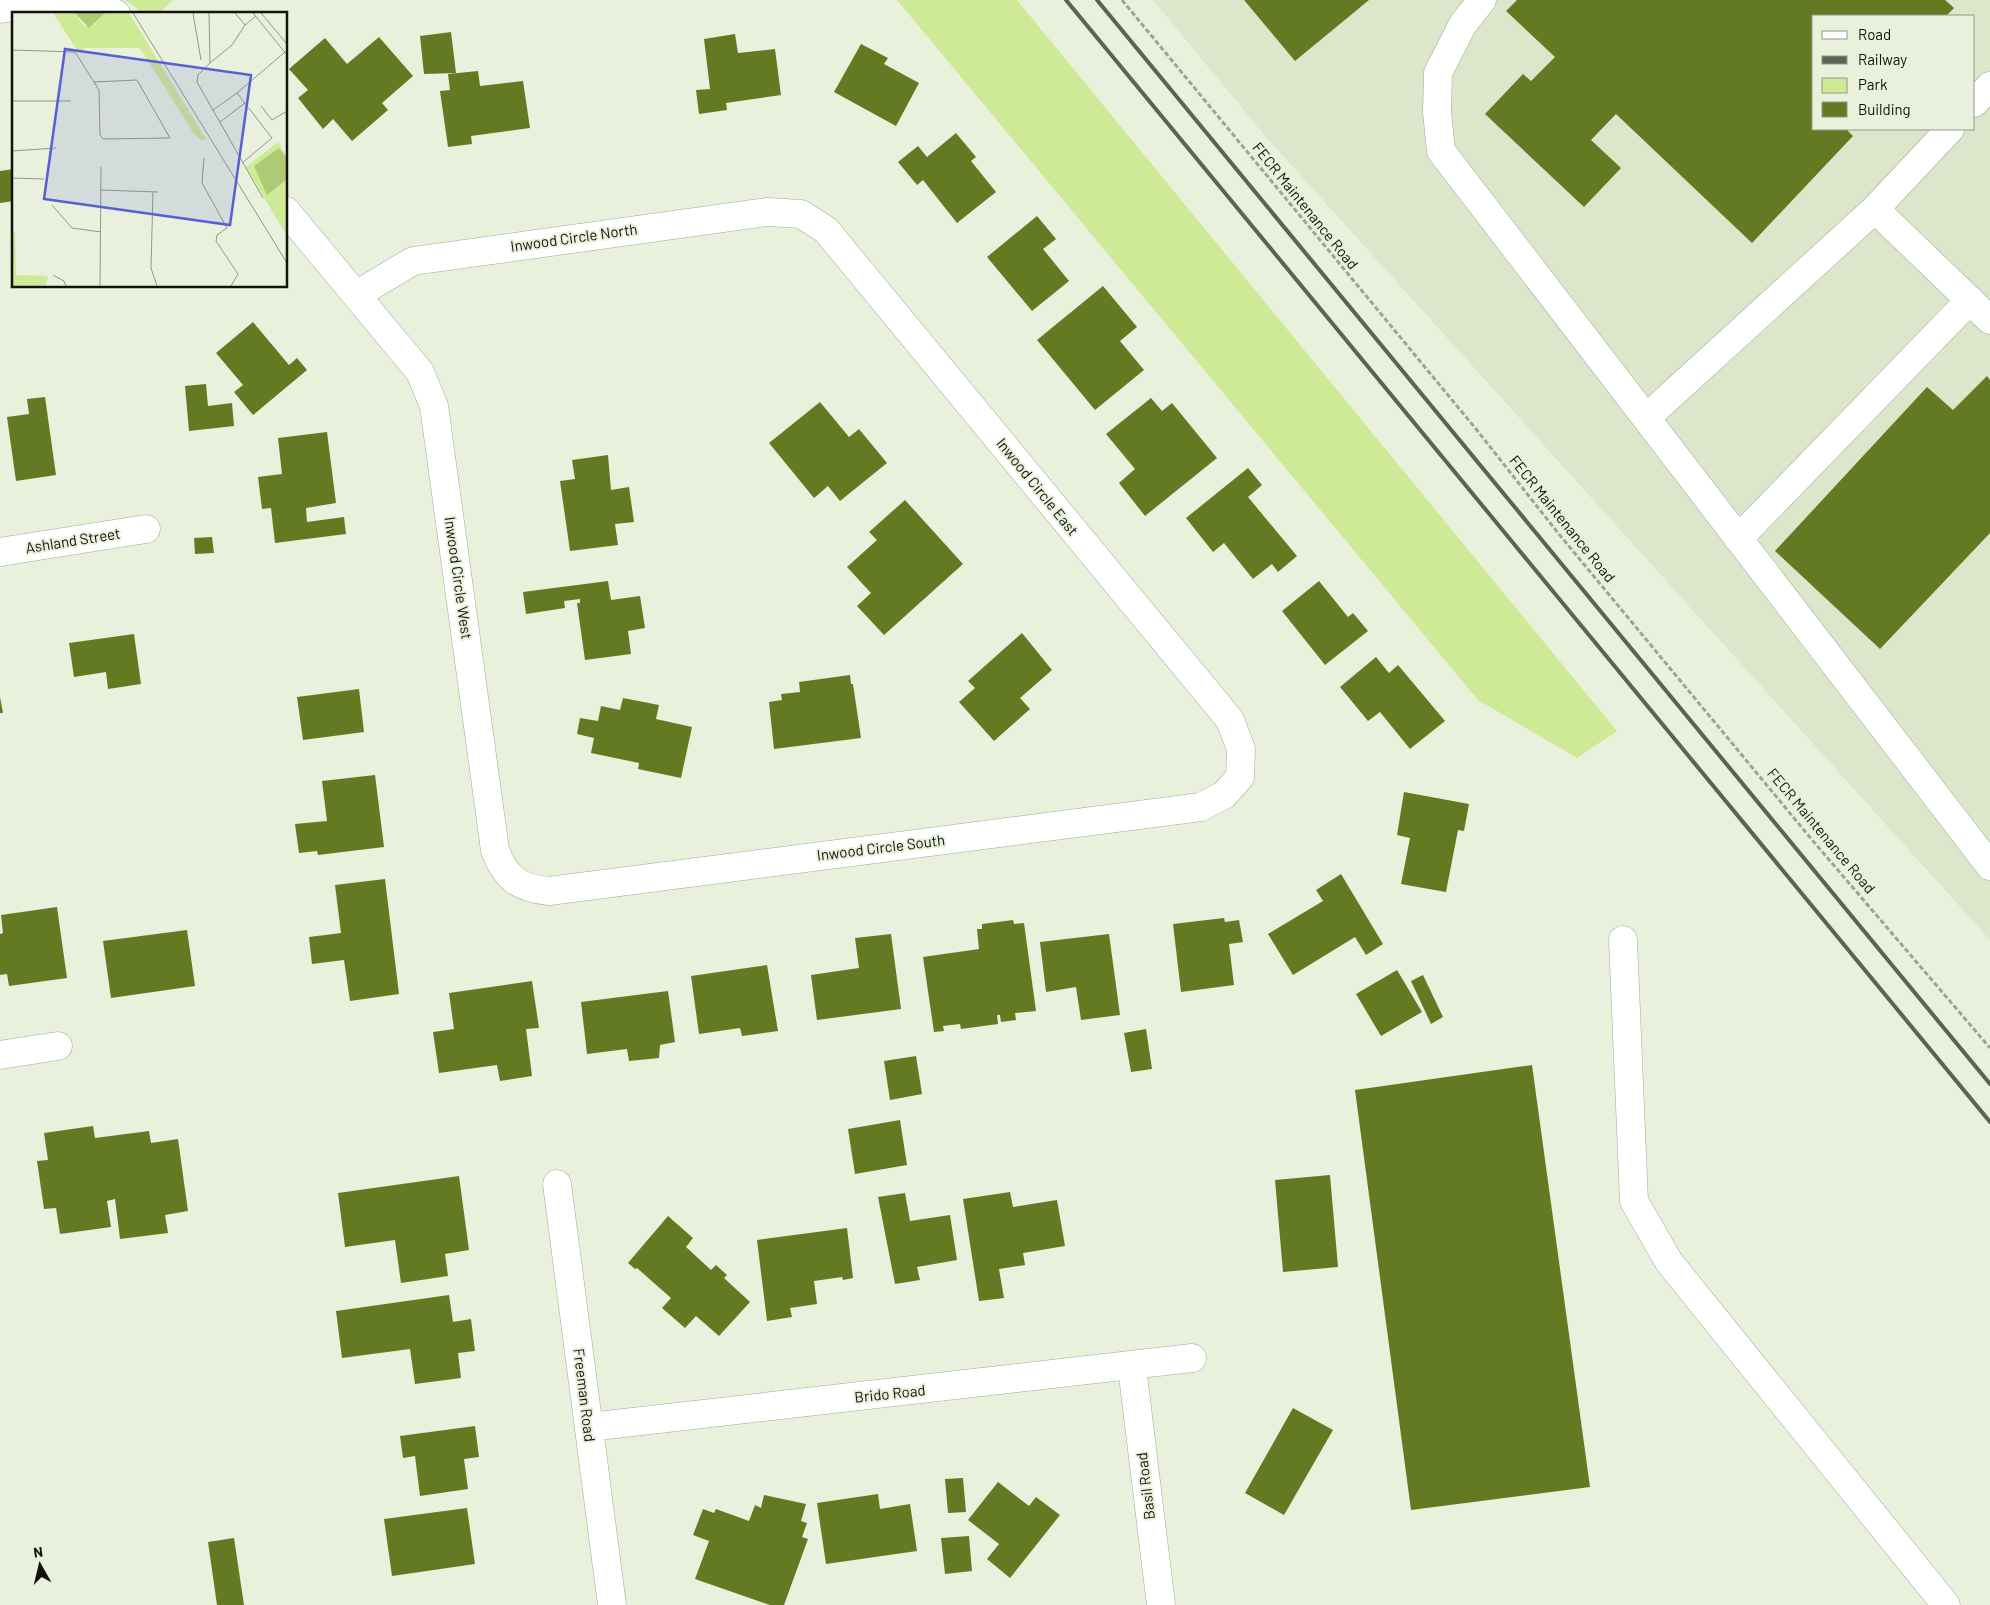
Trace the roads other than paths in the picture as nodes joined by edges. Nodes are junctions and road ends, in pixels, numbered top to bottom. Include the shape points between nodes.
1 (1482, 0) edge
2 (0, 9) edge
3 (112, 12) edge
4 (1990, 86) edge
5 (1975, 102) edge
6 (1949, 130) edge
7 (1875, 209) junction
8 (288, 213) edge
9 (801, 214) joint
10 (356, 295) junction
11 (1970, 300) junction
12 (1990, 320) edge
13 (1646, 418) junction
14 (146, 529) dead end
15 (1738, 539) junction
16 (0, 552) edge
17 (1240, 777) joint
18 (1990, 866) edge
19 (514, 880) joint
20 (1624, 940) dead end
21 (58, 1046) dead end
22 (0, 1055) edge
23 (557, 1184) dead end
24 (1192, 1358) dead end
25 (1132, 1367) junction
26 (589, 1427) junction
27 (612, 1605) edge
28 (1161, 1605) edge
29 (1946, 1605) edge

1 - 13 street via 1463,24 1438,73 1441,151
2 - 3 street via 61,0 92,3
4 - 5 street
6 - 7 street
7 - 11 street
7 - 13 street
8 - 10 street, Inwood Circle West
9 - 10 street, Inwood Circle North via 767,212 413,261
9 - 17 street, Inwood Circle East via 826,230 1230,720 1241,749
10 - 19 street, Inwood Circle West via 420,372 434,406 495,850 501,867
11 - 12 street
11 - 15 street
13 - 15 street
14 - 16 street, Ashland Street
15 - 18 street
17 - 19 street, Inwood Circle South via 1224,795 1202,807 550,891 530,889
20 - 29 street via 1634,1201 1669,1262
21 - 22 street
23 - 26 street, Freeman Road
24 - 25 street, Brido Road
25 - 26 street, Brido Road
25 - 28 street, Basil Road
26 - 27 street, Freeman Road

